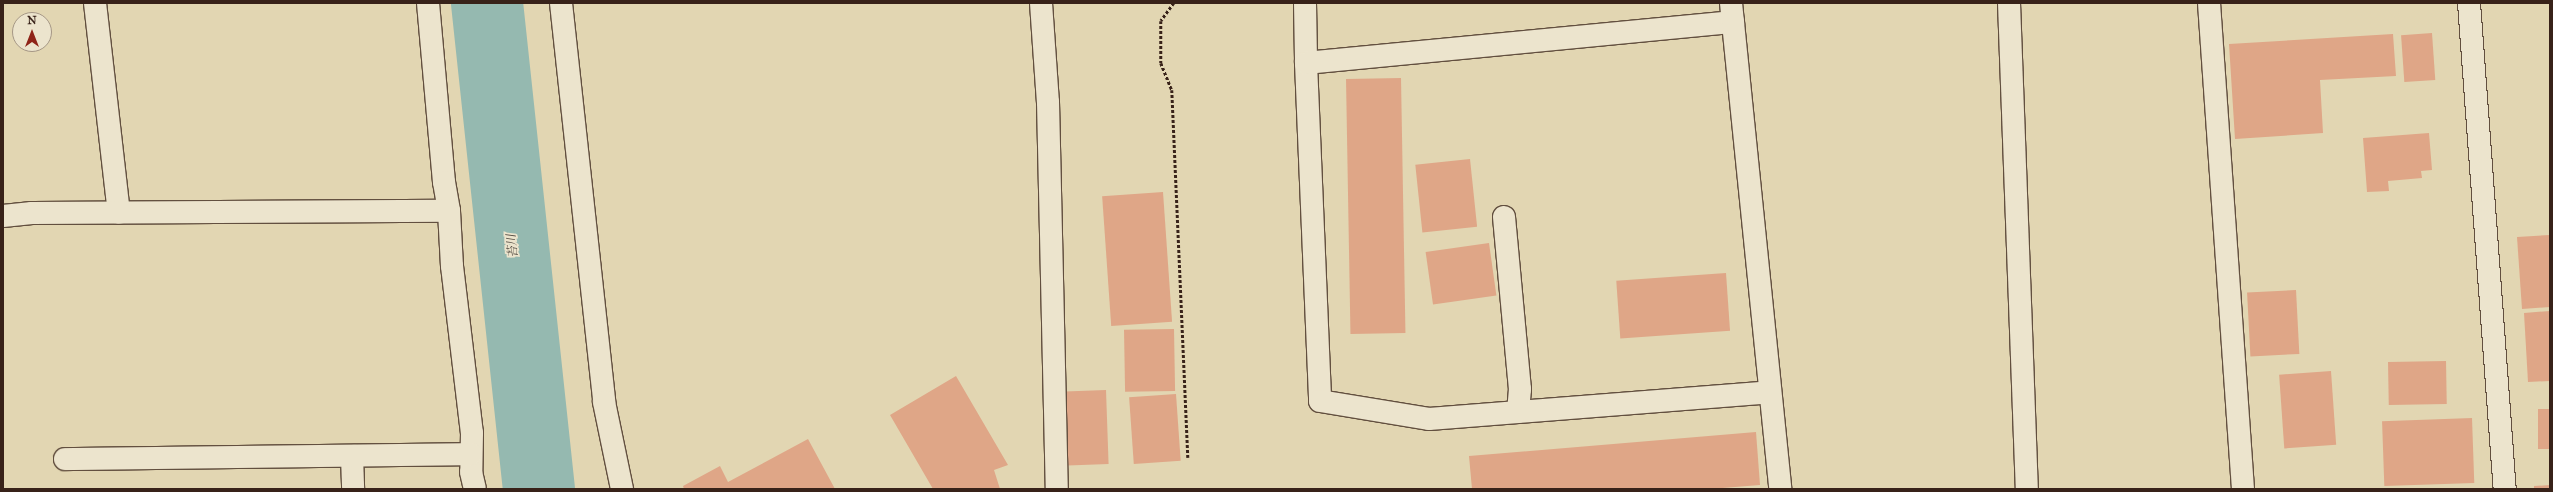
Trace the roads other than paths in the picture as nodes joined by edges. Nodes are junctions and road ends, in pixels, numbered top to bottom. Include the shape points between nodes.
1 (95, 3) edge
2 (428, 3) edge
3 (561, 3) edge
4 (1041, 3) edge
5 (1305, 3) edge
6 (2009, 3) edge
7 (2209, 3) edge
8 (2469, 3) edge
9 (1732, 12) edge
10 (1306, 63) junction
11 (449, 211) junction
12 (118, 213) junction
13 (3, 216) edge
14 (1504, 218) dead end
15 (1770, 392) junction
16 (1518, 412) junction
17 (471, 454) junction
18 (352, 456) junction
19 (65, 459) dead end
20 (353, 489) edge
21 (475, 489) edge
22 (622, 489) edge
23 (1057, 489) edge
24 (1780, 489) edge
25 (2027, 489) edge
26 (2243, 489) edge
27 (2505, 489) edge

1 - 12 street
2 - 11 street via 444,182
3 - 22 street via 604,402
4 - 23 street via 1048,102
5 - 10 street
6 - 25 street
7 - 26 street
8 - 27 street
9 - 10 street
9 - 15 street
10 - 16 street via 1320,402 1429,419
11 - 12 street
11 - 17 street via 452,266 472,433
12 - 13 street
14 - 16 street via 1520,389
15 - 16 street
15 - 24 street
17 - 18 street
17 - 21 street via 471,472
18 - 19 street
18 - 20 street

